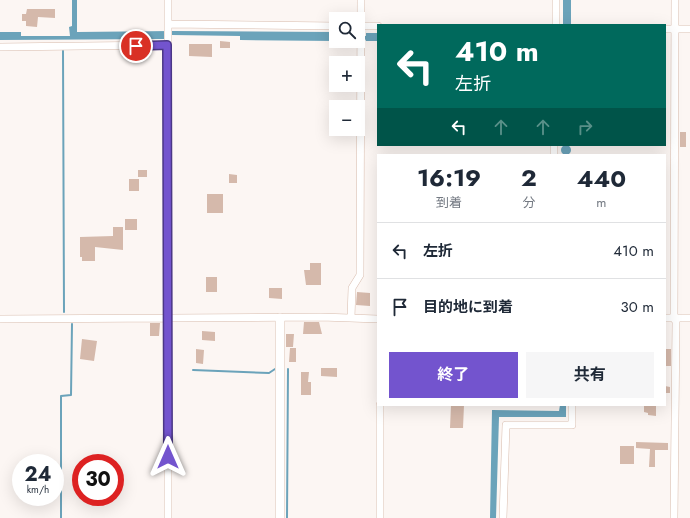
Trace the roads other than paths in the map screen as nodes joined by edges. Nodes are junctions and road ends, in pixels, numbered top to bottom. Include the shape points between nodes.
1 (168, 0) edge
2 (361, 0) edge
3 (556, 0) edge
4 (675, 0) edge
5 (361, 12) edge
6 (556, 24) edge
7 (329, 26) edge
8 (377, 26) edge
9 (666, 29) edge
10 (675, 29) junction
11 (690, 29) edge
12 (365, 30) edge
13 (168, 35) junction
14 (0, 47) edge
15 (360, 48) edge
16 (168, 318) junction
17 (280, 318) junction
18 (351, 318) junction
19 (666, 318) edge
20 (674, 318) junction
21 (690, 318) edge
22 (0, 319) edge
23 (377, 319) edge
24 (380, 406) edge
25 (572, 406) edge
26 (168, 518) edge
27 (280, 518) edge
28 (380, 518) edge
29 (503, 518) edge
30 (674, 518) edge

1 - 13 street
2 - 5 street
3 - 6 street
4 - 10 street
7 - 13 street
8 - 12 street
9 - 10 street
10 - 11 street
10 - 20 street
13 - 14 street
13 - 16 street
15 - 18 street via 360,275 352,288
16 - 17 street
16 - 22 street
16 - 26 street
17 - 18 street
17 - 27 street
18 - 23 street
19 - 20 street
20 - 21 street
20 - 30 street
24 - 28 street
25 - 29 street via 572,425 506,425

